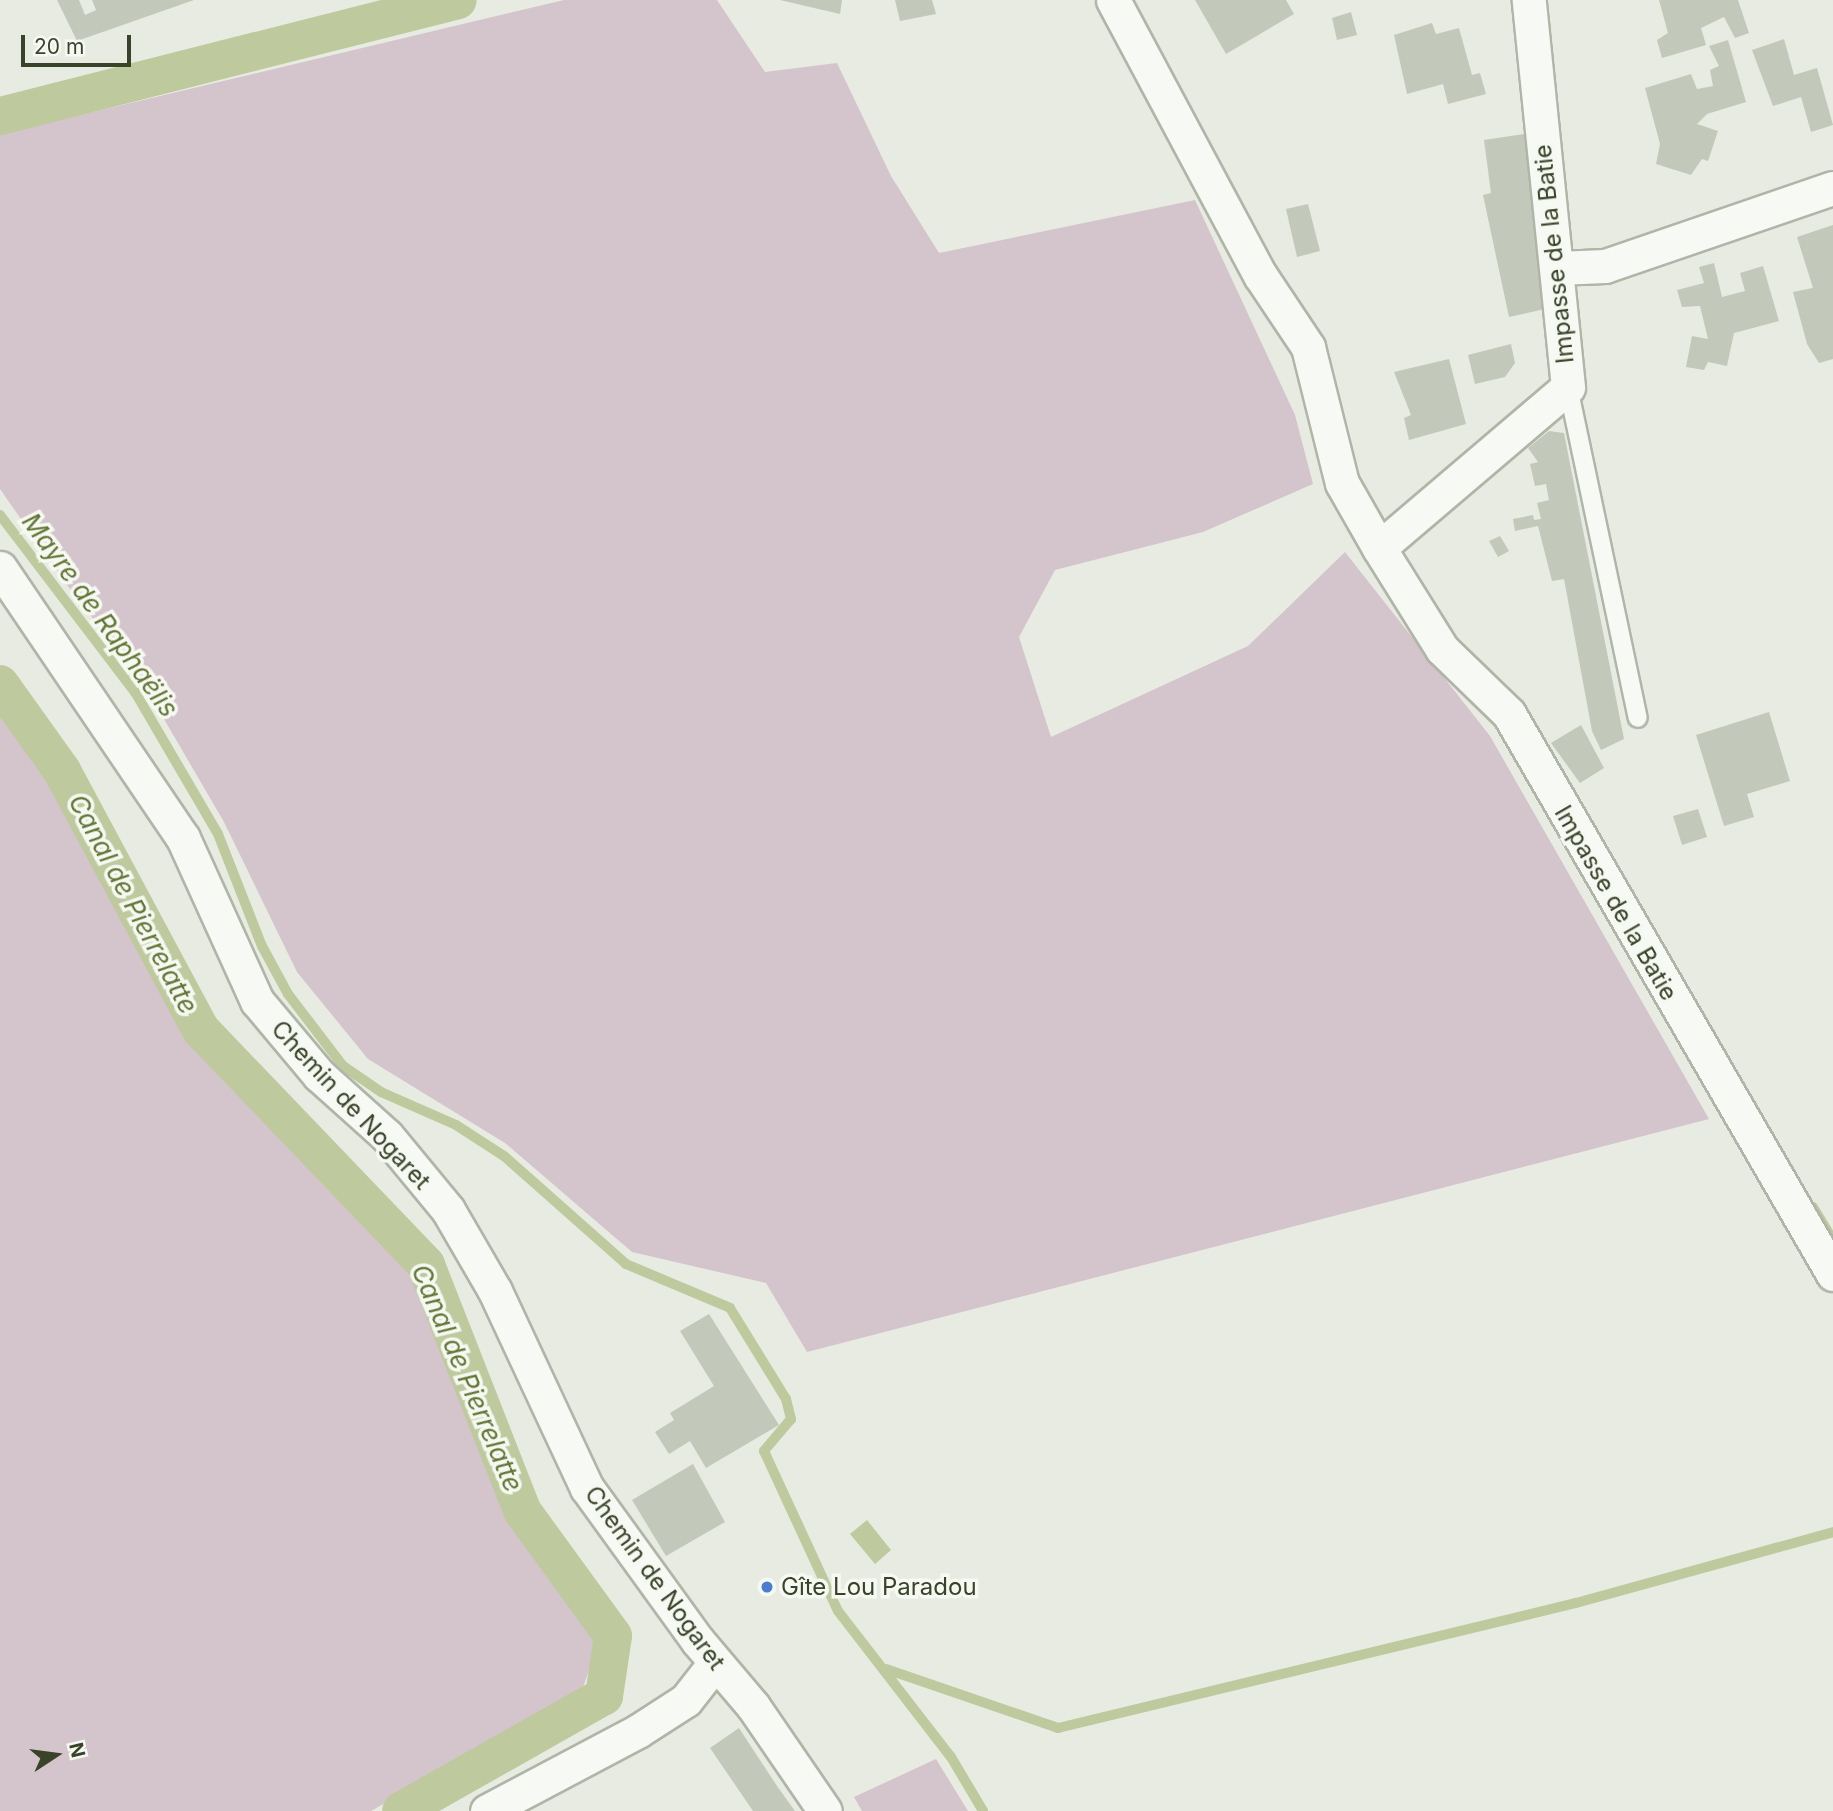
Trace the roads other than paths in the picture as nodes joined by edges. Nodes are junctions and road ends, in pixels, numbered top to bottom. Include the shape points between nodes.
1 (1113, 0) edge
2 (1529, 0) edge
3 (1833, 188) edge
4 (1557, 268) junction
5 (1568, 387) junction
6 (1379, 548) junction
7 (0, 568) edge
8 (1638, 718) dead end
9 (1833, 1274) edge
10 (716, 1663) junction
11 (487, 1811) edge
12 (825, 1811) edge

1 - 6 street, Impasse de la Batie via 1260,275 1308,347 1342,483
2 - 4 street, Impasse de la Batie
3 - 4 street via 1605,266
4 - 5 street, Impasse de la Batie
5 - 6 street, Impasse de la Batie
5 - 8 lane
6 - 9 street, Impasse de la Batie via 1442,649 1509,714
7 - 10 street, Chemin de Nogaret via 183,838 257,1001 319,1075 387,1136 447,1210 495,1291 587,1488
10 - 11 street via 685,1700 657,1719
10 - 12 street, Chemin de Nogaret via 753,1706

